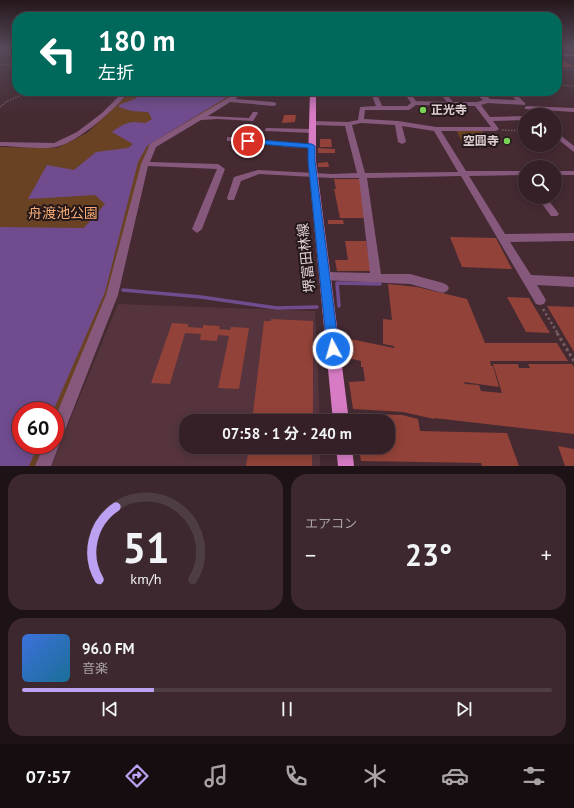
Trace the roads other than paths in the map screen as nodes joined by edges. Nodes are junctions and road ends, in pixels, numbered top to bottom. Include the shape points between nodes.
1 (122, 96) edge
2 (235, 96) edge
3 (313, 96) edge
4 (376, 96) edge
5 (409, 96) edge
6 (445, 96) edge
7 (483, 96) edge
8 (515, 96) edge
9 (228, 100) junction
10 (488, 100) junction
11 (521, 102) junction
12 (414, 103) junction
13 (451, 103) junction
14 (274, 104) dead end
15 (477, 104) junction
16 (380, 108) junction
17 (527, 108) edge
18 (562, 109) edge
19 (574, 110) edge
20 (257, 114) dead end
21 (198, 118) junction
22 (518, 118) edge
23 (489, 119) junction
24 (361, 121) junction
25 (398, 123) junction
26 (348, 124) junction
27 (312, 127) junction
28 (436, 129) junction
29 (267, 130) dead end
30 (230, 139) dead end
31 (562, 139) edge
32 (402, 142) dead end
33 (0, 144) edge
34 (312, 146) junction
35 (574, 150) edge
36 (145, 164) junction
37 (562, 173) edge
38 (574, 173) edge
39 (462, 174) junction
40 (313, 175) junction
41 (362, 175) junction
42 (518, 175) edge
43 (231, 198) dead end
44 (545, 204) edge
45 (548, 210) dead end
46 (197, 229) dead end
47 (574, 237) edge
48 (502, 238) junction
49 (326, 277) junction
50 (376, 277) junction
51 (528, 280) junction
52 (574, 282) edge
53 (443, 288) dead end
54 (540, 300) road end
55 (340, 414) edge
56 (64, 415) edge
57 (48, 454) edge
58 (345, 454) edge
59 (43, 466) edge
60 (346, 466) edge

1 - 33 street via 79,134 55,145
2 - 9 street
3 - 27 main road, 堺富田林線
4 - 16 street
5 - 12 street
6 - 13 street
7 - 10 street
8 - 11 street
9 - 14 street
9 - 21 street
10 - 11 street
10 - 15 street
11 - 17 street
12 - 13 street
12 - 16 street via 409,108
13 - 15 street
15 - 23 street
16 - 24 street via 362,108
18 - 19 street
20 - 21 street via 251,120
21 - 36 street via 153,146
22 - 23 street
23 - 28 street via 496,130
24 - 25 street
24 - 26 street
25 - 28 street
25 - 32 street
26 - 27 street
26 - 41 street
27 - 29 street
27 - 34 main road, 堺富田林線
28 - 39 street
30 - 34 street
31 - 35 street
34 - 40 main road, 堺富田林線
36 - 46 street via 218,166 221,169
36 - 56 street via 112,295
37 - 38 street
39 - 41 street
39 - 42 street
39 - 48 street
40 - 41 street
40 - 43 street via 258,172 237,179
40 - 49 main road, 堺富田林線
41 - 50 street
44 - 45 street
47 - 48 street via 552,235
48 - 51 street
49 - 50 street
49 - 55 main road, 堺富田林線
50 - 53 street via 410,279
51 - 52 street
51 - 54 street
57 - 59 street
58 - 60 main road

